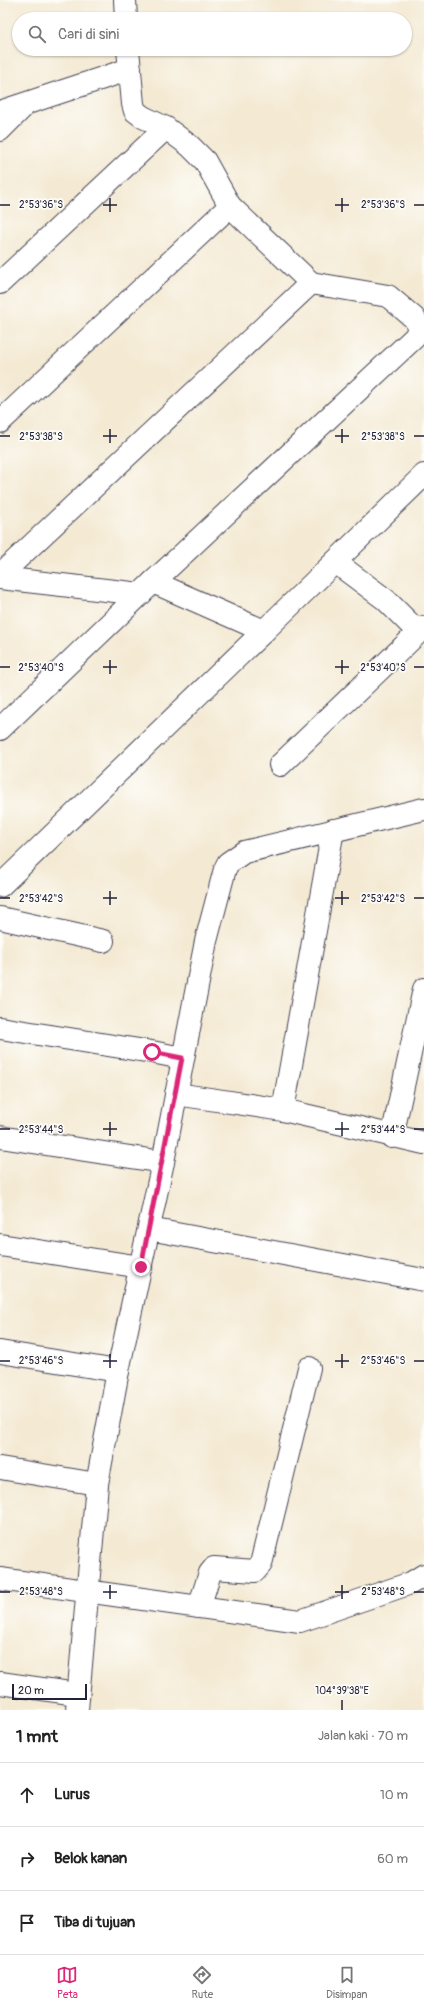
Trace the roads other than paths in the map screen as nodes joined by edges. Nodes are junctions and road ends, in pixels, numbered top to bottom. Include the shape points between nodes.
1 (125, 0) edge
2 (126, 12) edge
3 (129, 59) edge
4 (28, 102) junction
5 (0, 112) edge
6 (166, 128) junction
7 (0, 130) edge
8 (230, 206) junction
9 (0, 283) edge
10 (311, 283) junction
11 (0, 422) edge
12 (422, 482) edge
13 (335, 562) junction
14 (0, 575) edge
15 (0, 578) edge
16 (147, 588) junction
17 (421, 630) edge
18 (264, 631) junction
19 (0, 729) edge
20 (280, 765) dead end
21 (424, 809) edge
22 (332, 830) junction
23 (0, 886) edge
24 (0, 918) edge
25 (103, 941) dead end
26 (424, 989) edge
27 (0, 1028) edge
28 (182, 1058) junction
29 (176, 1094) junction
30 (283, 1110) junction
31 (0, 1137) edge
32 (392, 1137) junction
33 (424, 1143) edge
34 (163, 1162) junction
35 (149, 1229) junction
36 (0, 1245) edge
37 (141, 1267) junction
38 (424, 1280) edge
39 (0, 1352) edge
40 (309, 1368) dead end
41 (118, 1371) junction
42 (0, 1468) edge
43 (97, 1484) junction
44 (424, 1575) edge
45 (0, 1579) edge
46 (87, 1592) junction
47 (199, 1607) junction
48 (0, 1683) edge
49 (77, 1702) edge

1 - 2 street
3 - 4 street
3 - 6 street via 135,111
4 - 5 street
4 - 7 street
6 - 8 street via 205,161
6 - 9 street
8 - 10 street
8 - 11 street
10 - 14 street
10 - 16 street via 388,296 414,318 418,332
12 - 13 street
13 - 17 street
13 - 18 street
15 - 16 street
16 - 18 street
16 - 19 street
17 - 20 street
18 - 23 street
21 - 22 street
22 - 28 street via 244,852 228,863 206,941
22 - 30 street
24 - 25 street
26 - 32 street
27 - 28 street
28 - 29 street
29 - 30 street
29 - 34 street
30 - 32 street
31 - 34 street
32 - 33 street
34 - 35 street
35 - 37 street
35 - 38 street
36 - 37 street
37 - 41 street
39 - 41 street
40 - 47 street via 261,1564 255,1571 214,1568
41 - 43 street
42 - 43 street
43 - 46 street
44 - 47 street via 411,1583 300,1620
45 - 46 street
46 - 47 street
46 - 49 street
48 - 49 street

